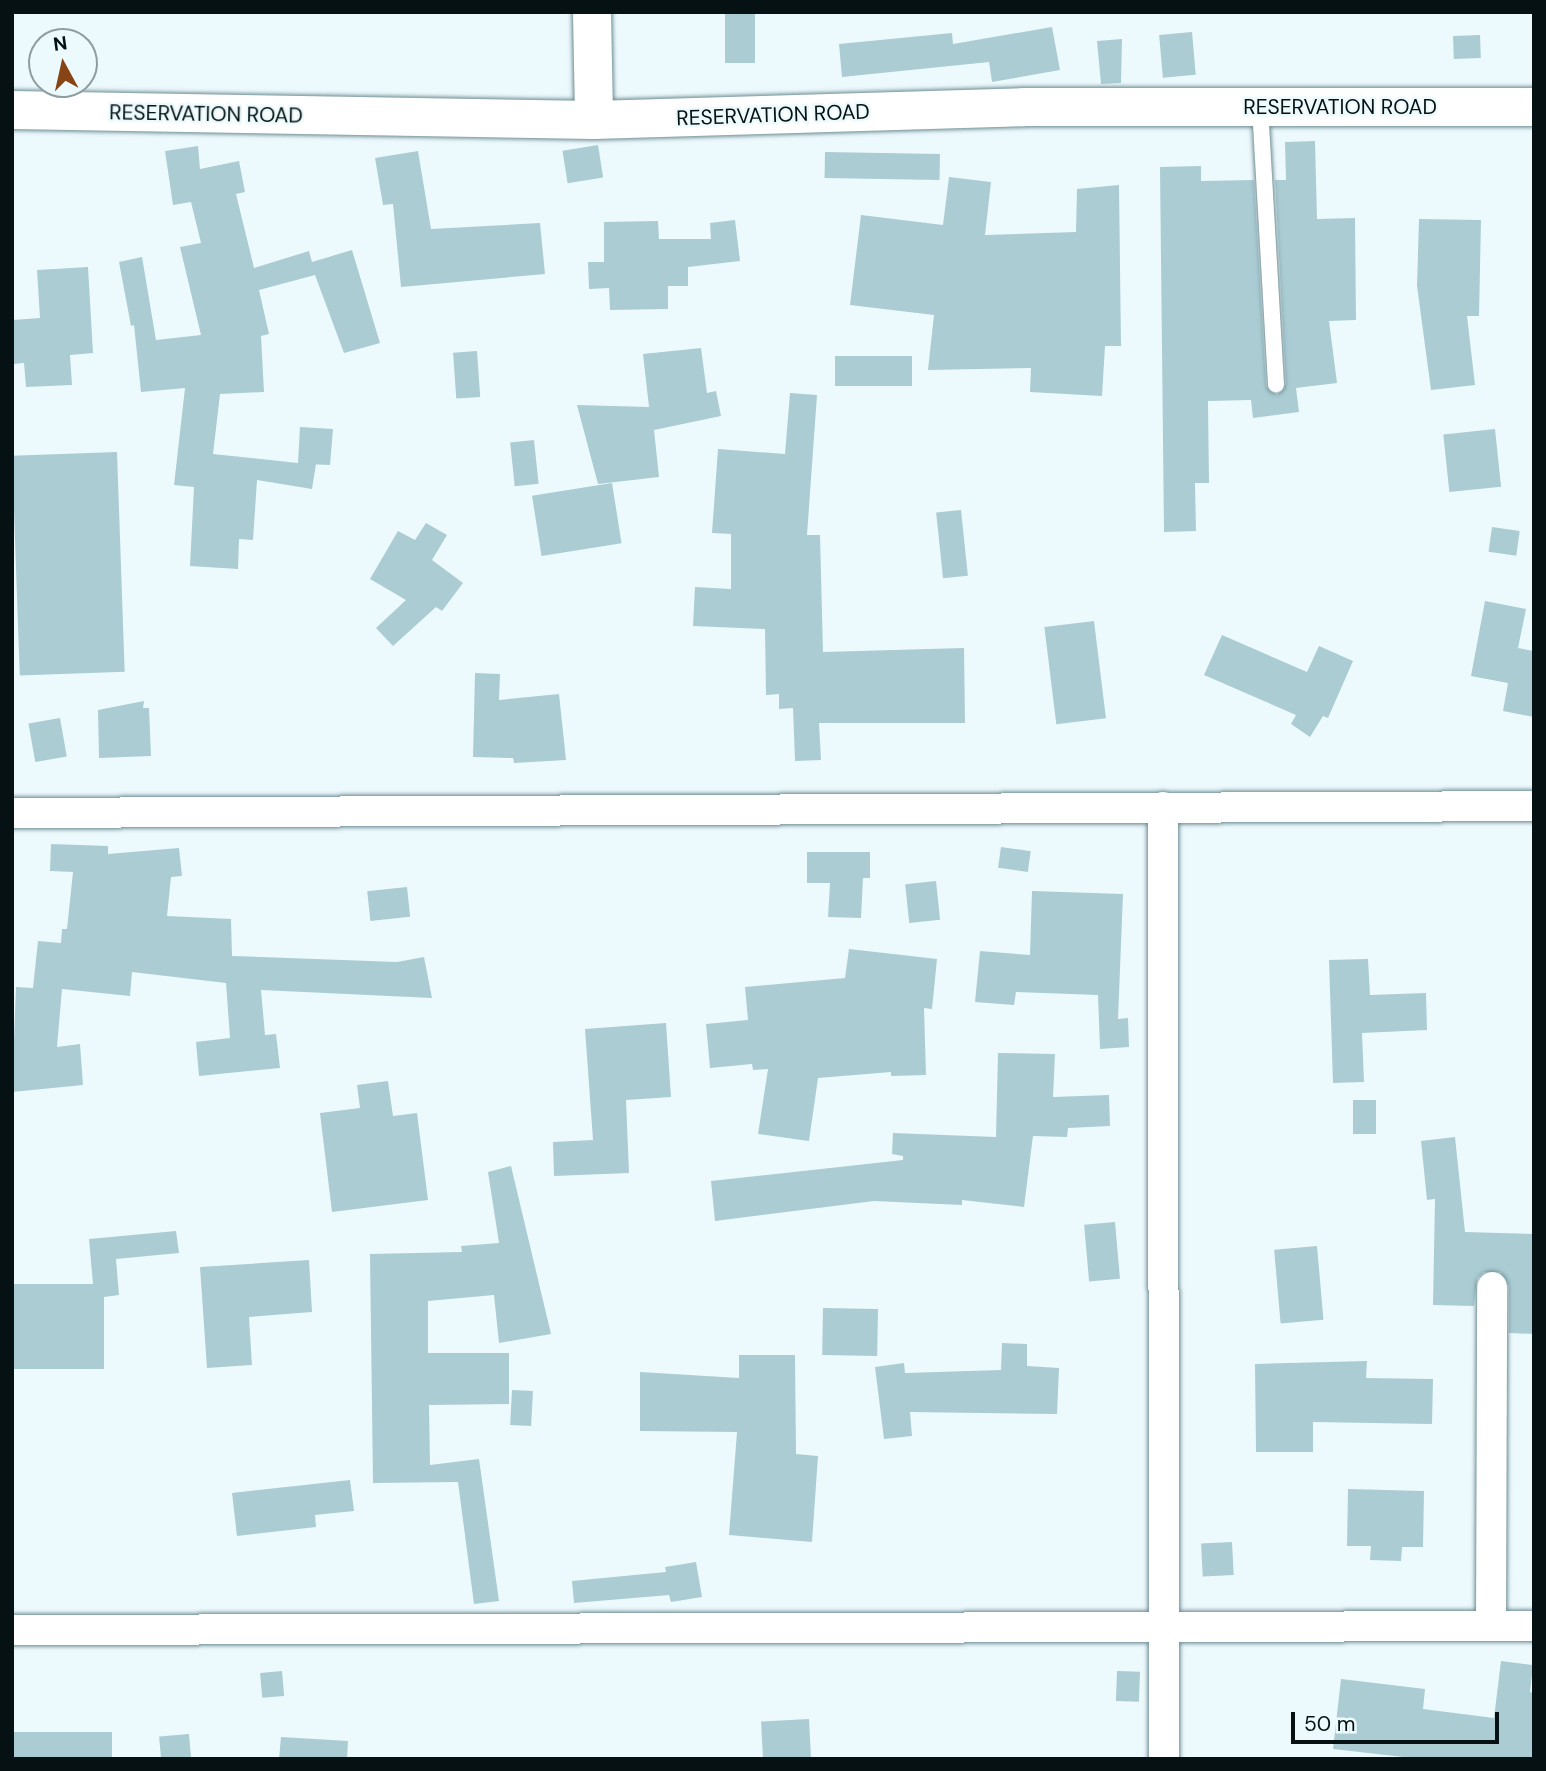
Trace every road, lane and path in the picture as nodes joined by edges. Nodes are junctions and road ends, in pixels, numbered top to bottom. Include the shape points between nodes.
1 (592, 12) edge
2 (1260, 107) junction
3 (1534, 107) edge
4 (12, 110) edge
5 (594, 120) junction
6 (1276, 385) dead end
7 (1534, 806) edge
8 (1163, 807) junction
9 (12, 813) edge
10 (1492, 1287) dead end
11 (1491, 1626) junction
12 (1534, 1626) edge
13 (12, 1630) edge
14 (1163, 1630) junction
15 (1164, 1759) edge

1 - 5 street
2 - 3 street, RESERVATION ROAD
2 - 5 street, RESERVATION ROAD via 1024,107
2 - 6 lane
4 - 5 street, RESERVATION ROAD
7 - 8 street
8 - 9 street
8 - 14 street
10 - 11 street
11 - 12 street
11 - 14 street
13 - 14 street
14 - 15 street

